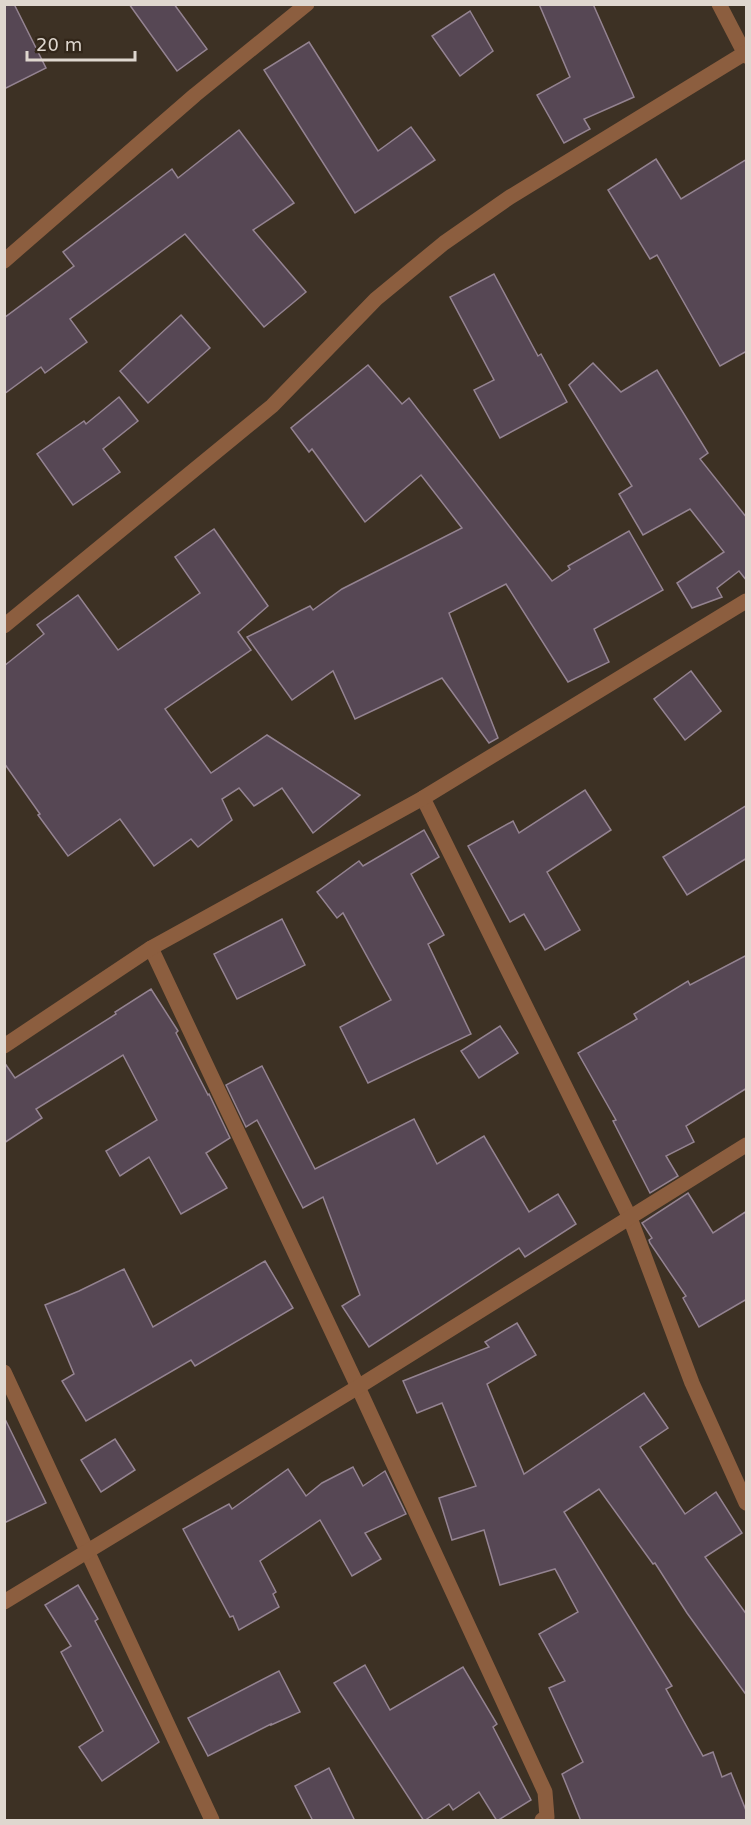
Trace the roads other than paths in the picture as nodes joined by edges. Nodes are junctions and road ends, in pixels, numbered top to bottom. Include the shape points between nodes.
1 (307, 4) edge
2 (718, 4) edge
3 (746, 55) edge
4 (4, 261) edge
5 (747, 601) edge
6 (4, 626) edge
7 (423, 798) junction
8 (151, 948) junction
9 (4, 1046) edge
10 (747, 1145) edge
11 (630, 1218) junction
12 (4, 1372) edge
13 (358, 1387) junction
14 (747, 1503) edge
15 (88, 1551) junction
16 (4, 1602) edge
17 (212, 1821) edge
18 (542, 1821) edge

1 - 4 street via 195,95
2 - 3 street
3 - 6 street via 510,198 444,243 376,299 272,406
5 - 7 street
7 - 8 street
7 - 11 street
8 - 9 street
8 - 13 street
10 - 11 street
11 - 13 street
11 - 14 street via 692,1383
12 - 15 street
13 - 15 street
13 - 18 street via 545,1792 547,1817
15 - 16 street
15 - 17 street

